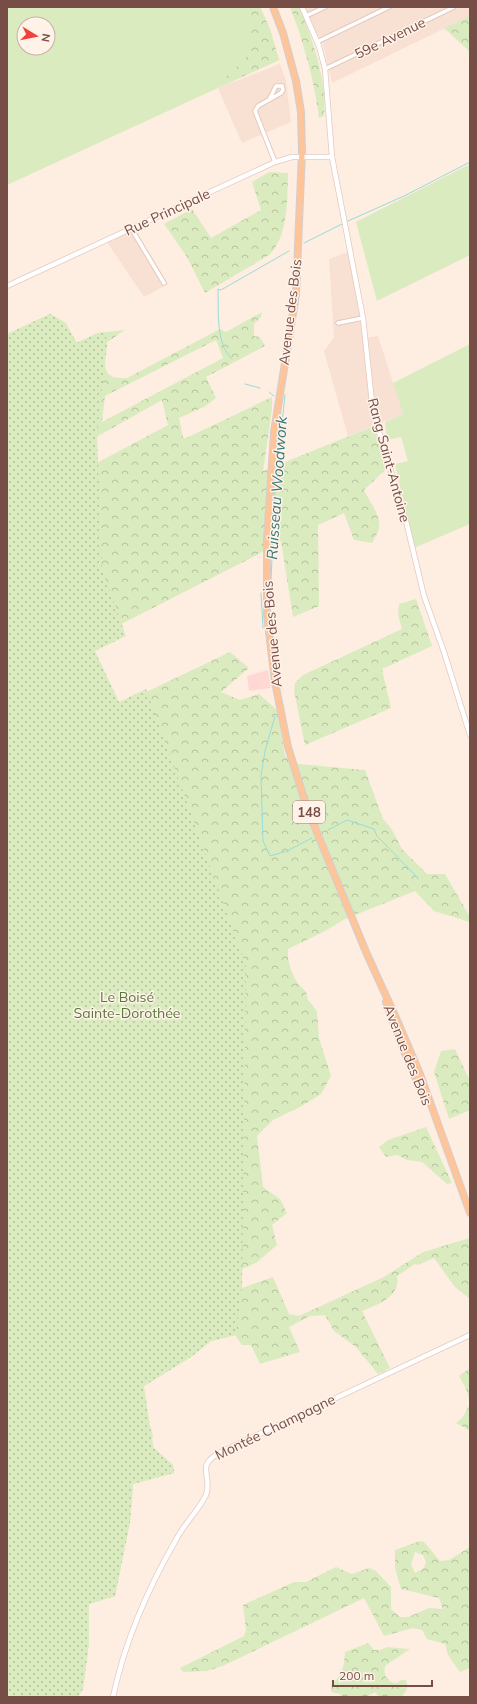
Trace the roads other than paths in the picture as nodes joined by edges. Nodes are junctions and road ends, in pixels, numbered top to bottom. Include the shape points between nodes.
1 (273, 7) edge
2 (302, 7) edge
3 (324, 7) edge
4 (389, 7) edge
5 (454, 7) edge
6 (306, 16) junction
7 (318, 42) junction
8 (326, 69) junction
9 (270, 100) dead end
10 (302, 156) junction
11 (332, 156) junction
12 (275, 162) junction
13 (131, 228) junction
14 (164, 283) dead end
15 (7, 286) edge
16 (363, 318) junction
17 (338, 323) dead end
18 (470, 735) edge
19 (462, 1186) junction
20 (470, 1202) edge
21 (470, 1212) edge
22 (470, 1335) edge
23 (113, 1697) edge

1 - 10 main road, Avenue des Bois / 148 via 296,81 301,112
2 - 6 street, Rang Saint-Antoine
3 - 6 street
4 - 7 street
5 - 8 street, 59e Avenue
6 - 7 street, Rang Saint-Antoine
7 - 8 street, Rang Saint-Antoine
8 - 11 street, Rang Saint-Antoine
9 - 12 street via 254,112
10 - 11 street, Rue Principale
10 - 12 street, Rue Principale via 288,157
10 - 19 main road, Avenue des Bois / 148 via 296,294 273,443 266,560 269,641 275,682 285,734 303,796 380,985 403,1049
11 - 16 street, Rang Saint-Antoine
12 - 13 street, Rue Principale
13 - 14 street
13 - 15 street, Rue Principale
16 - 17 street
16 - 18 street, Rang Saint-Antoine via 373,412 406,521 424,596
19 - 20 main road, Avenue des Bois / 148
19 - 21 main road, Avenue des Bois / 148
22 - 23 street, Montée Champagne via 208,1460 205,1467 208,1487 205,1497 179,1535 148,1592 123,1654

